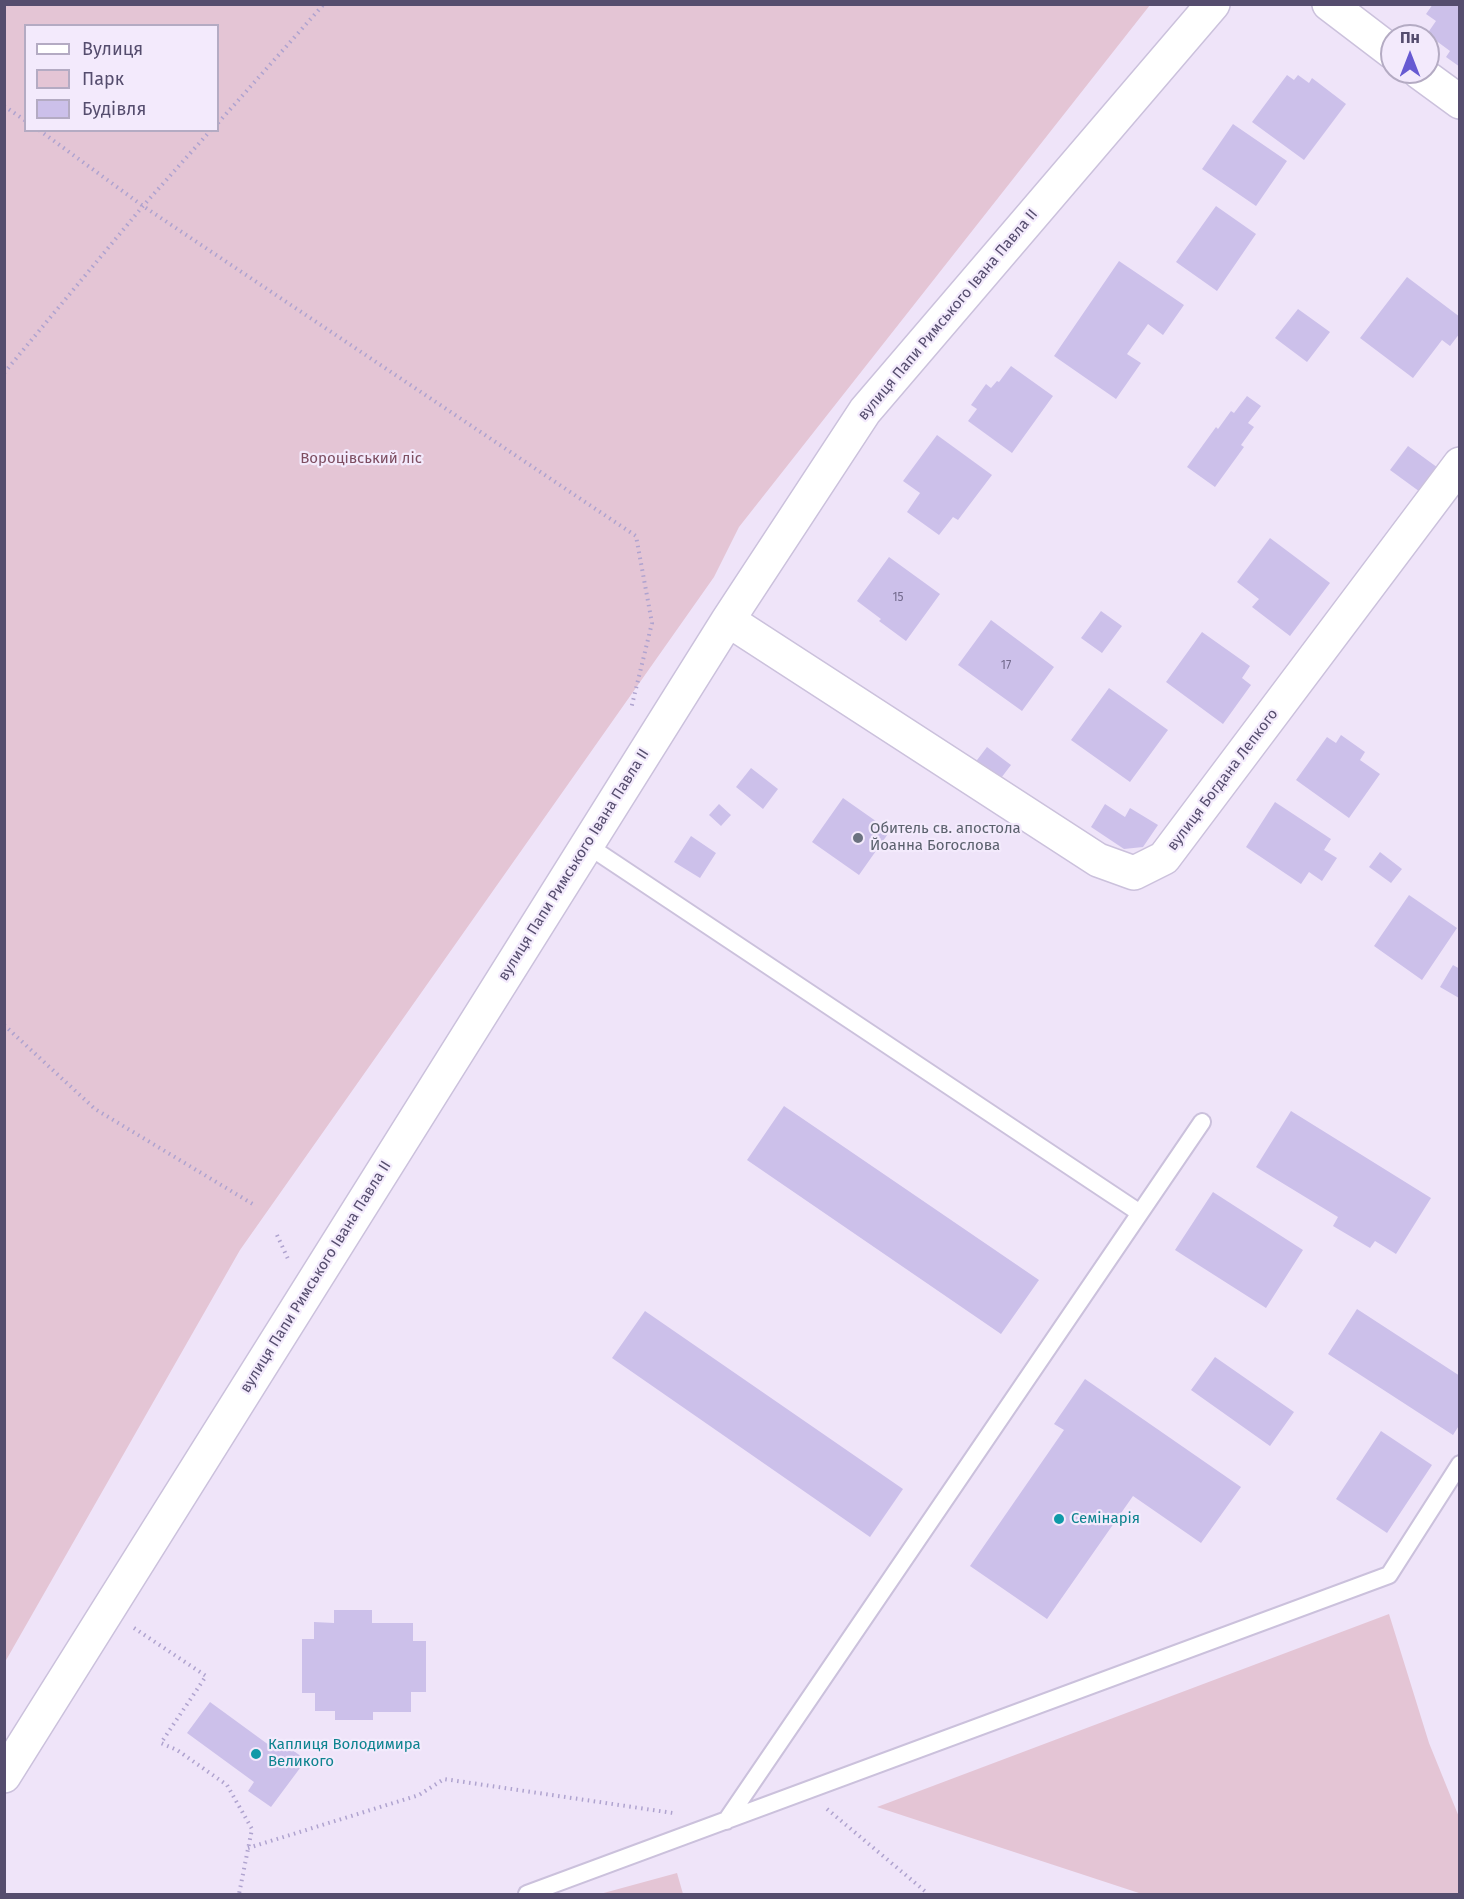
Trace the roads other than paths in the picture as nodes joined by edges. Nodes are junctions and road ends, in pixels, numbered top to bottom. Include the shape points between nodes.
1 (1213, 4) edge
2 (1329, 4) edge
3 (1380, 43) edge
4 (1435, 84) edge
5 (1460, 102) edge
6 (1460, 464) edge
7 (728, 620) junction
8 (587, 845) junction
9 (1202, 1122) dead end
10 (1140, 1213) junction
11 (1460, 1464) edge
12 (4, 1776) edge
13 (726, 1821) junction
14 (527, 1894) edge

1 - 7 street, вулиця Папи Римського Івана Павла ІІ via 865,411
2 - 3 street
4 - 5 street
6 - 7 street, вулиця Богдана Лепкого via 1164,858 1134,873 1098,860
7 - 8 street, вулиця Папи Римського Івана Павла ІІ
8 - 10 lane
8 - 12 street, вулиця Папи Римського Івана Павла ІІ
9 - 10 lane
10 - 13 lane
11 - 13 lane via 1389,1575
13 - 14 lane

